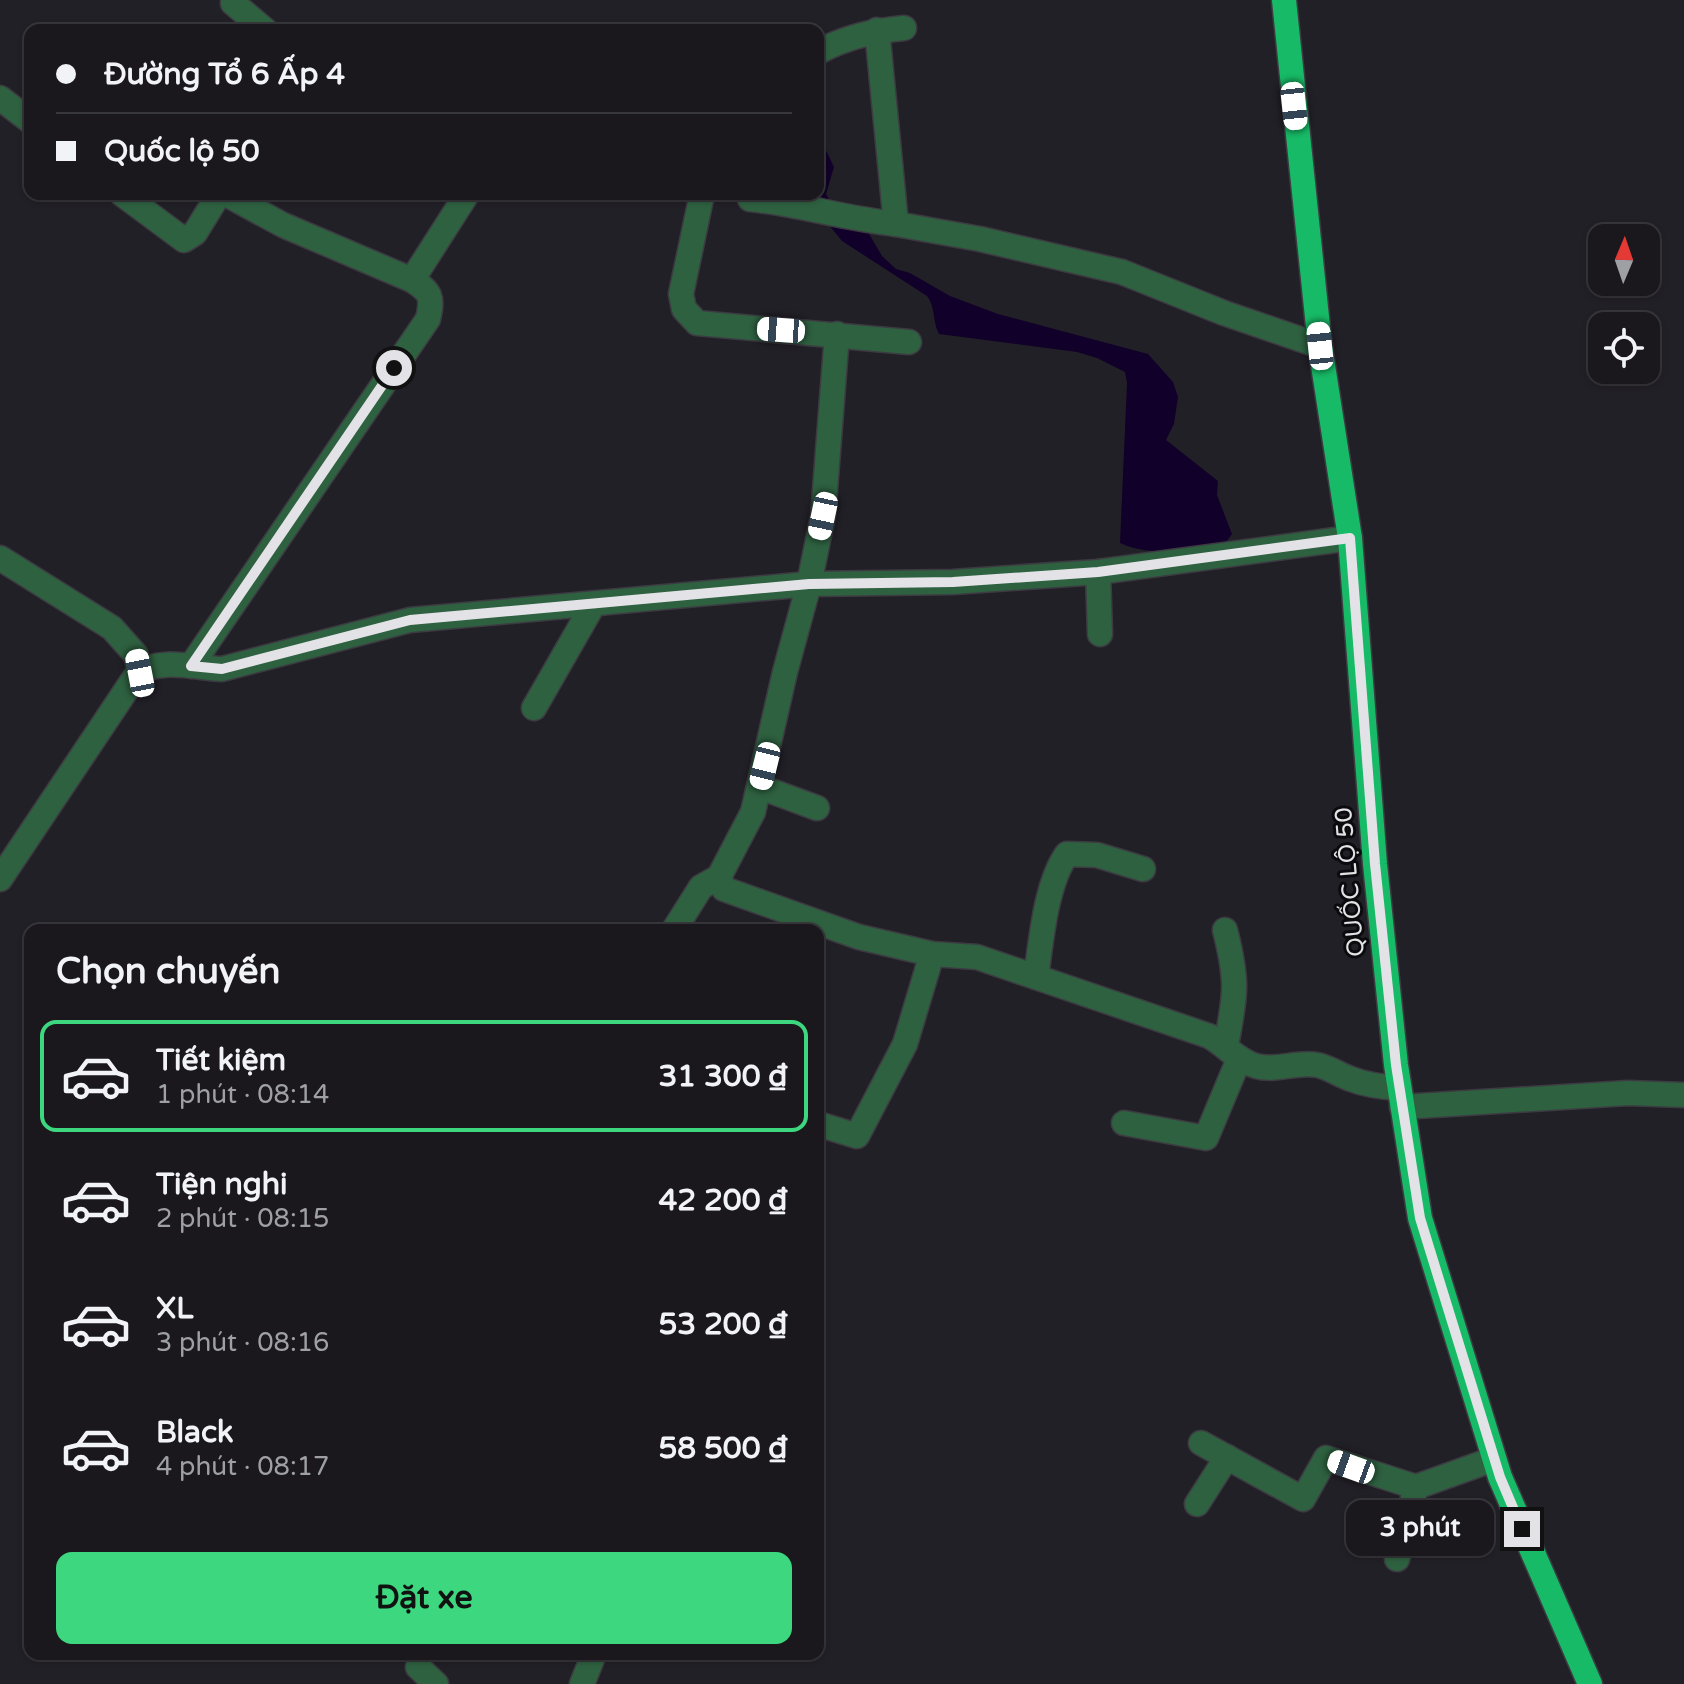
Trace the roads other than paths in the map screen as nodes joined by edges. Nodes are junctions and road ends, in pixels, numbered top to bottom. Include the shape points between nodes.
1 (1284, 0) edge
2 (1302, 0) edge
3 (233, 3) dead end
4 (258, 24) edge
5 (904, 28) dead end
6 (877, 30) junction
7 (1287, 46) junction
8 (824, 49) edge
9 (0, 98) edge
10 (24, 116) edge
11 (130, 200) edge
12 (215, 200) edge
13 (237, 200) edge
14 (463, 200) edge
15 (701, 200) edge
16 (760, 200) edge
17 (896, 224) junction
18 (412, 280) junction
19 (837, 334) junction
20 (909, 342) dead end
21 (1320, 346) junction
22 (1350, 538) junction
23 (0, 558) edge
24 (1098, 572) junction
25 (809, 584) junction
26 (593, 605) junction
27 (1100, 634) dead end
28 (191, 666) junction
29 (140, 673) junction
30 (534, 708) dead end
31 (760, 787) junction
32 (817, 808) dead end
33 (1143, 869) dead end
34 (719, 877) junction
35 (0, 879) edge
36 (678, 924) edge
37 (822, 924) edge
38 (824, 925) edge
39 (1225, 930) dead end
40 (932, 954) junction
41 (1036, 977) junction
42 (1233, 1052) junction
43 (1684, 1095) edge
44 (1401, 1097) junction
45 (1124, 1123) dead end
46 (824, 1126) edge
47 (1201, 1443) dead end
48 (1227, 1457) junction
49 (1494, 1459) junction
50 (1416, 1487) junction
51 (1197, 1504) dead end
52 (1397, 1559) dead end
53 (592, 1660) edge
54 (418, 1667) dead end
55 (436, 1684) edge
56 (582, 1684) edge
57 (1590, 1684) edge

1 - 7 highway, QUỐC LỘ 50
2 - 7 highway
3 - 4 street
5 - 6 street
6 - 8 street
6 - 17 street
7 - 21 highway, QUỐC LỘ 50
9 - 10 street
11 - 12 street via 184,240 195,233
13 - 18 street
14 - 18 street
15 - 19 street via 681,294 684,309 697,323
16 - 17 street
17 - 21 street via 1122,272
18 - 28 street via 429,291 428,319
19 - 20 street
19 - 25 street via 823,516
21 - 22 highway, QUỐC LỘ 50
22 - 24 street
22 - 44 highway, QUỐC LỘ 50 via 1375,864
23 - 29 street via 112,628 136,655
24 - 25 street
24 - 27 street
25 - 26 street
25 - 31 street
26 - 28 street via 410,620 222,669
26 - 30 street
28 - 29 street via 155,666
29 - 35 street
31 - 32 street
31 - 34 street
33 - 41 street via 1097,855 1067,854 1045,920
34 - 36 street via 701,887
34 - 37 street via 724,889
38 - 40 street
39 - 42 street via 1236,978
40 - 41 street via 977,957
40 - 46 street via 905,1044 857,1136
41 - 42 street via 1209,1036
42 - 44 street via 1258,1067 1300,1062 1321,1066
42 - 45 street via 1206,1138
43 - 44 street
44 - 49 highway, QUỐC LỘ 50 via 1420,1218
47 - 48 street
48 - 50 street via 1303,1499 1326,1458
48 - 51 street
49 - 50 street
49 - 57 highway, QUỐC LỘ 50
50 - 52 street
53 - 56 street
54 - 55 street

